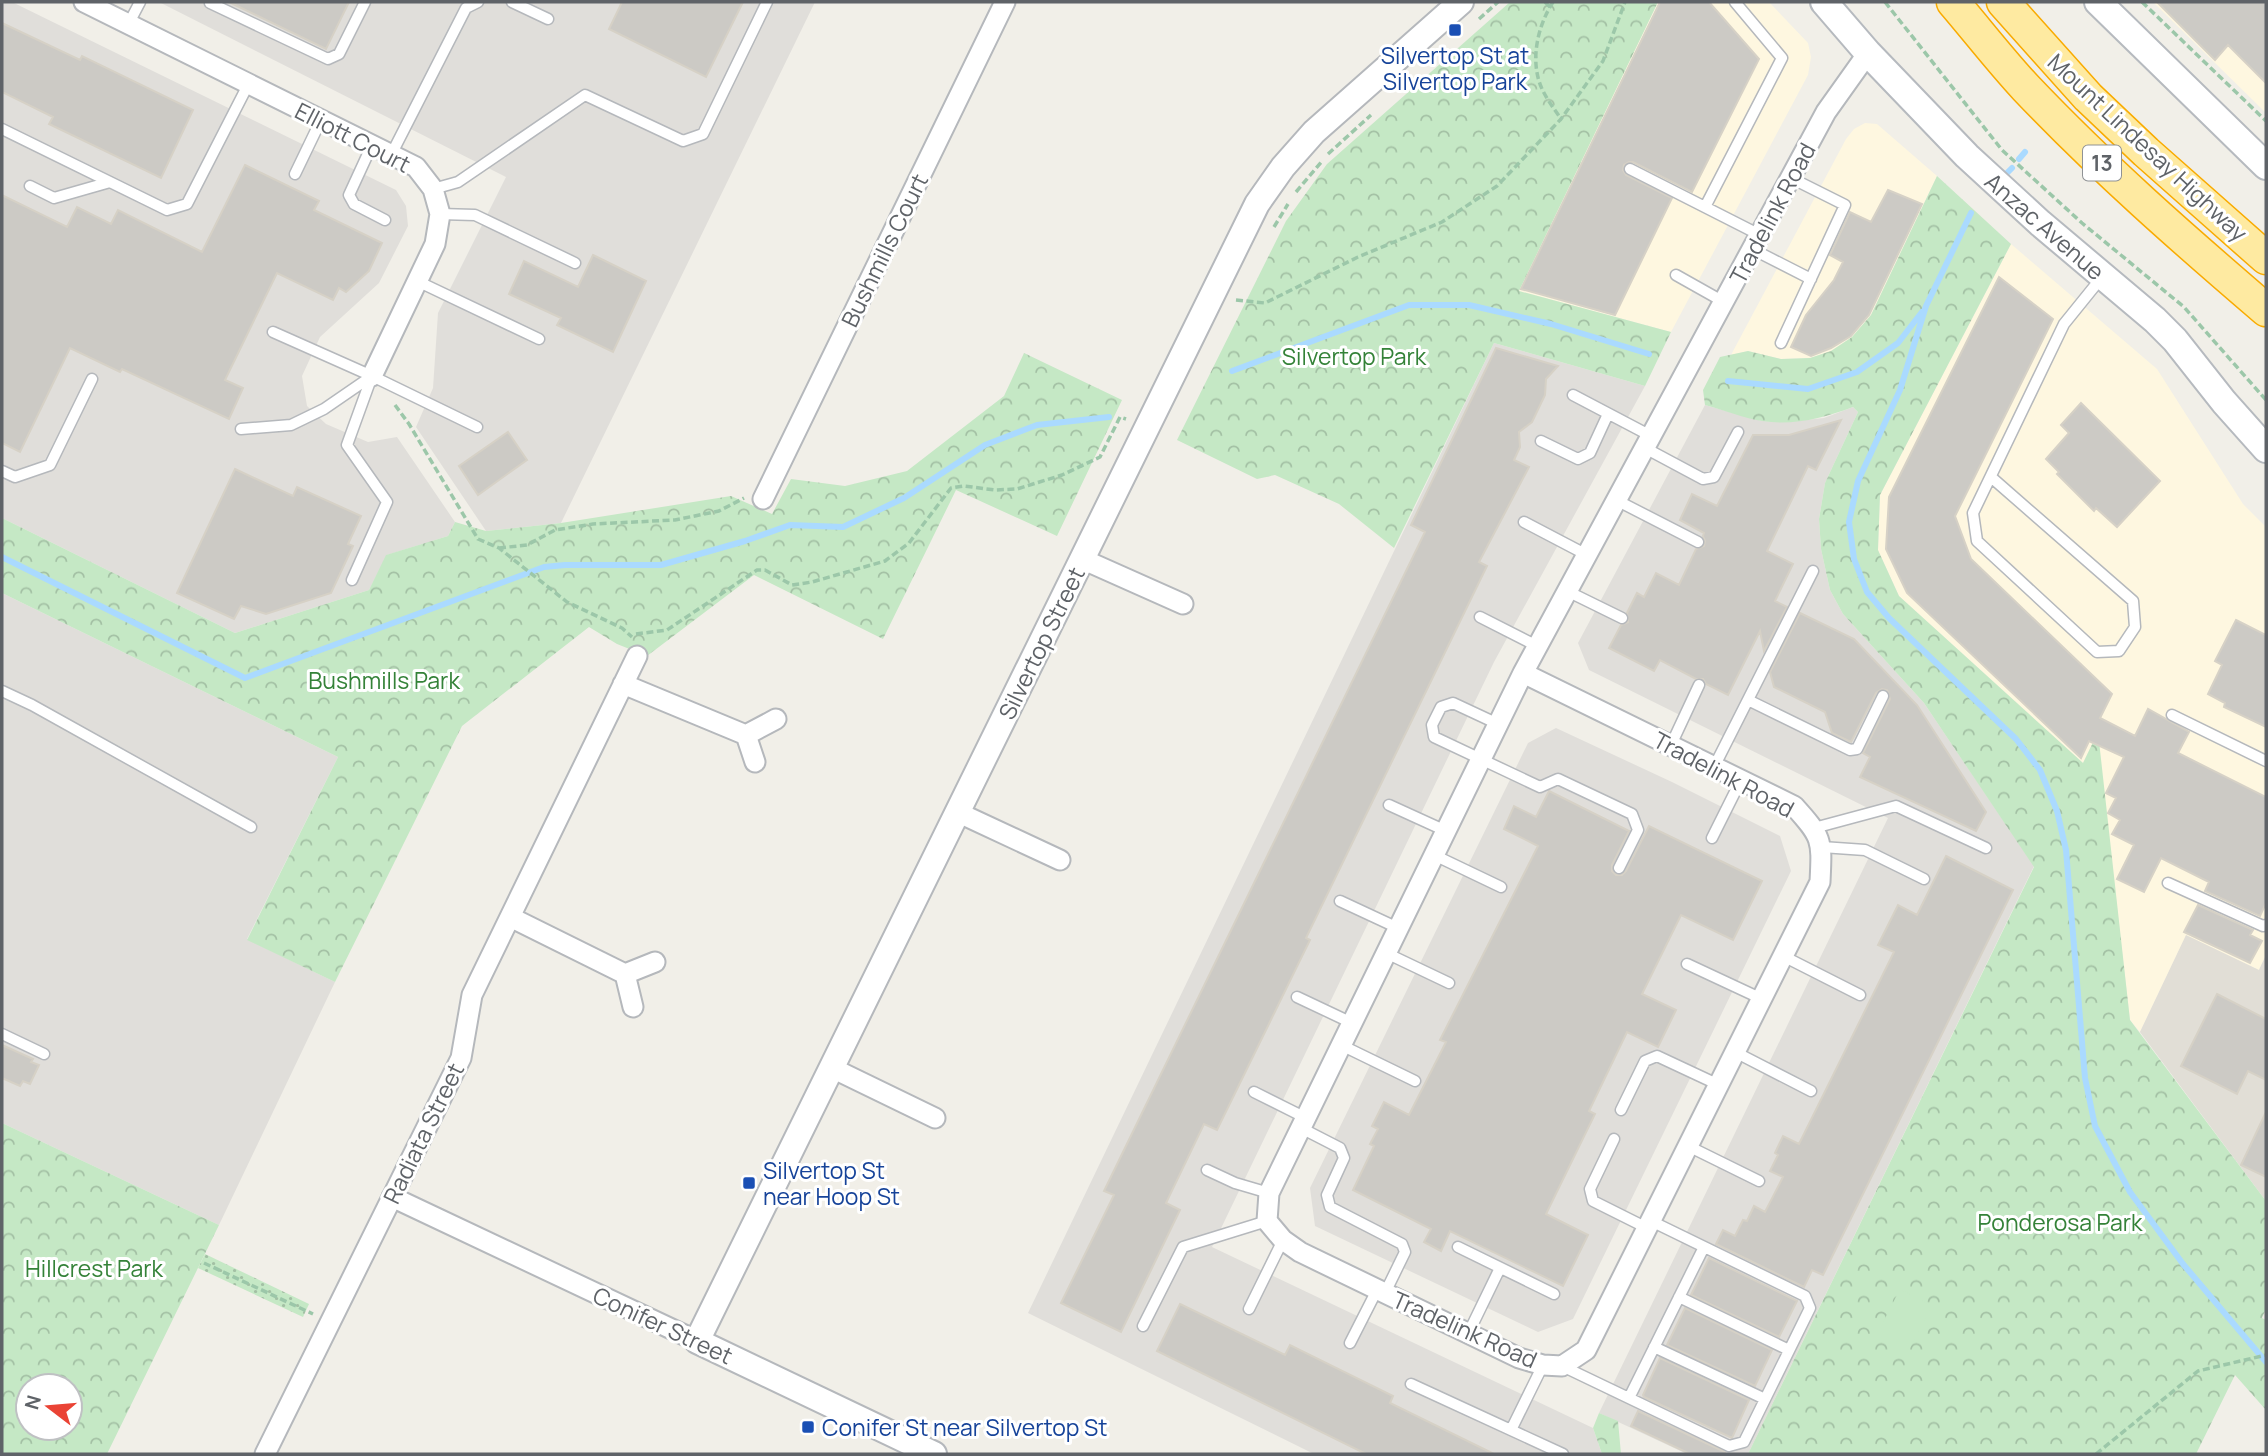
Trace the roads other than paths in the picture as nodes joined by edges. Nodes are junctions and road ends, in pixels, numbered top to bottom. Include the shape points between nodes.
1 (85, 2) edge
2 (140, 2) edge
3 (210, 2) edge
4 (365, 2) edge
5 (478, 2) edge
6 (512, 2) edge
7 (766, 2) edge
8 (1005, 2) edge
9 (1461, 2) edge
10 (1735, 2) edge
11 (1824, 2) edge
12 (1952, 2) edge
13 (2003, 2) edge
14 (2098, 2) edge
15 (548, 19) dead end
16 (129, 23) junction
17 (1868, 53) junction
18 (249, 83) junction
19 (321, 120) junction
20 (2, 129) edge
21 (372, 145) junction
22 (391, 155) junction
23 (2266, 166) edge
24 (1630, 170) dead end
25 (295, 174) dead end
26 (1791, 178) junction
27 (110, 182) junction
28 (30, 186) dead end
29 (433, 188) junction
30 (1705, 207) junction
31 (440, 214) junction
32 (385, 220) dead end
33 (1756, 242) junction
34 (2266, 258) edge
35 (575, 263) dead end
36 (1676, 275) dead end
37 (2102, 276) junction
38 (1811, 279) junction
39 (417, 281) junction
40 (1724, 302) junction
41 (2266, 310) edge
42 (273, 332) dead end
43 (539, 339) dead end
44 (1781, 344) dead end
45 (372, 376) junction
46 (92, 379) dead end
47 (1573, 396) dead end
48 (1608, 414) junction
49 (477, 427) dead end
50 (241, 429) dead end
51 (1738, 432) dead end
52 (1541, 441) dead end
53 (1648, 442) junction
54 (2266, 449) edge
55 (2, 471) edge
56 (1992, 477) junction
57 (763, 499) road end
58 (1616, 500) junction
59 (1524, 522) dead end
60 (1698, 542) dead end
61 (1587, 555) junction
62 (1082, 559) junction
63 (1812, 571) dead end
64 (352, 580) dead end
65 (1567, 591) junction
66 (1183, 604) dead end
67 (1480, 617) dead end
68 (1622, 618) dead end
69 (1537, 646) junction
70 (637, 656) road end
71 (1523, 673) junction
72 (624, 684) junction
73 (1699, 685) dead end
74 (2, 691) edge
75 (1883, 696) dead end
76 (1748, 700) junction
77 (2172, 715) dead end
78 (776, 719) dead end
79 (1498, 724) junction
80 (746, 735) junction
81 (1671, 745) junction
82 (1480, 759) junction
83 (2266, 761) edge
84 (755, 762) dead end
85 (1714, 766) junction
86 (1741, 779) junction
87 (1389, 805) dead end
88 (957, 812) junction
89 (251, 827) dead end
90 (1814, 828) junction
91 (1446, 831) junction
92 (1712, 838) dead end
93 (1822, 847) junction
94 (1986, 848) dead end
95 (1434, 855) junction
96 (1060, 860) dead end
97 (1619, 868) dead end
98 (1924, 879) dead end
99 (2168, 883) dead end
100 (1501, 887) dead end
101 (1340, 901) dead end
102 (510, 917) junction
103 (2266, 925) edge
104 (1398, 928) junction
105 (1386, 953) junction
106 (1783, 956) junction
107 (655, 962) dead end
108 (1687, 964) dead end
109 (625, 974) junction
110 (1449, 983) dead end
111 (1860, 995) dead end
112 (1297, 997) dead end
113 (1762, 999) junction
114 (633, 1007) dead end
115 (1352, 1023) junction
116 (2, 1034) edge
117 (1341, 1045) junction
118 (1735, 1052) junction
119 (44, 1054) dead end
120 (832, 1068) junction
121 (1415, 1081) dead end
122 (1719, 1085) junction
123 (1811, 1091) dead end
124 (1254, 1092) dead end
125 (1621, 1110) dead end
126 (935, 1118) dead end
127 (1303, 1123) junction
128 (1614, 1139) dead end
129 (1688, 1146) junction
130 (1207, 1170) dead end
131 (1759, 1181) dead end
132 (1269, 1193) junction
133 (392, 1197) junction
134 (1267, 1221) junction
135 (1649, 1225) junction
136 (1283, 1240) junction
137 (1458, 1247) dead end
138 (1704, 1247) junction
139 (1500, 1268) junction
140 (1381, 1292) junction
141 (1554, 1294) dead end
142 (1679, 1297) junction
143 (1249, 1309) dead end
144 (1143, 1326) dead end
145 (1468, 1334) junction
146 (697, 1341) junction
147 (1350, 1343) dead end
148 (1654, 1347) junction
149 (1789, 1350) junction
150 (1552, 1365) junction
151 (1411, 1384) dead end
152 (1629, 1398) junction
153 (1765, 1399) junction
154 (1511, 1430) junction
155 (265, 1454) edge
156 (934, 1454) edge
157 (1563, 1454) edge

1 - 16 street, Elliott Court
2 - 16 lane
3 - 4 lane via 328,59 339,54
5 - 22 lane via 466,8
6 - 15 lane
7 - 29 lane via 703,134 682,141 585,95 458,182
8 - 57 street, Bushmills Court
9 - 62 street, Silvertop Street via 1314,132 1257,204
10 - 30 lane via 1782,58
11 - 17 main road, Anzac Avenue
12 - 41 highway, Mount Lindesay Highway / 13 via 2025,86 2099,160
13 - 34 highway, Mount Lindesay Highway / 13 via 2098,106
14 - 23 main road
16 - 18 street, Elliott Court
17 - 26 street, Tradelink Road via 1826,112
17 - 37 main road, Anzac Avenue via 1967,156
18 - 19 street, Elliott Court
18 - 27 lane via 187,204 167,210
19 - 21 street, Elliott Court
19 - 25 lane
20 - 27 lane
21 - 22 street, Elliott Court
21 - 32 lane via 349,195 354,204
22 - 29 street, Elliott Court via 416,167
24 - 30 lane
26 - 33 street, Tradelink Road
26 - 38 lane via 1845,205
27 - 28 lane via 54,198
29 - 31 street, Elliott Court
30 - 33 lane
31 - 35 lane via 475,215
31 - 39 street, Elliott Court via 435,244
33 - 38 lane
33 - 40 street, Tradelink Road
36 - 40 lane
37 - 54 main road, Anzac Avenue via 2175,340
37 - 56 lane via 2064,324
38 - 44 lane
39 - 43 lane
39 - 45 street, Elliott Court
40 - 53 street, Tradelink Road
42 - 45 lane
45 - 49 lane
45 - 50 lane via 291,425
45 - 64 lane via 347,445 387,502
46 - 55 lane via 50,465 15,477
47 - 48 lane
48 - 52 lane via 1590,453 1578,459
48 - 53 lane
51 - 53 lane via 1714,477 1703,479
53 - 58 street, Tradelink Road
56 - 56 lane via 2133,601 2135,627 2119,651 2096,652 1977,541 1973,513
58 - 60 lane
58 - 61 street, Tradelink Road
59 - 61 lane
61 - 65 street, Tradelink Road
62 - 66 street
62 - 88 street, Silvertop Street
63 - 76 lane
65 - 68 lane
65 - 69 street, Tradelink Road
67 - 69 lane
69 - 71 street, Tradelink Road
70 - 72 street, Radiata Street
71 - 79 street, Tradelink Road
71 - 81 street, Tradelink Road
72 - 80 street
72 - 102 street, Radiata Street
73 - 81 lane
74 - 89 lane
75 - 76 lane via 1857,749 1850,750
76 - 85 lane
77 - 83 lane
78 - 80 street
79 - 82 street, Tradelink Road
79 - 82 lane via 1453,703 1441,707 1432,725 1434,737
80 - 84 street
81 - 85 street, Tradelink Road
82 - 91 street, Tradelink Road
82 - 97 lane via 1540,787 1558,779 1632,814 1638,830
85 - 86 street, Tradelink Road
86 - 90 street, Tradelink Road via 1794,806
86 - 92 lane
87 - 91 lane
88 - 96 street
88 - 120 street, Silvertop Street
90 - 93 street, Tradelink Road
90 - 94 lane via 1896,806
91 - 95 street, Tradelink Road
93 - 98 lane via 1865,850
93 - 106 street, Tradelink Road via 1820,882
95 - 100 lane
95 - 104 street, Tradelink Road
99 - 103 lane
101 - 104 lane
102 - 109 street
102 - 133 street, Radiata Street via 472,995 461,1058
104 - 105 street, Tradelink Road
105 - 110 lane
105 - 115 street, Tradelink Road
106 - 111 lane
106 - 113 street, Tradelink Road
107 - 109 street
108 - 113 lane
109 - 114 street
112 - 115 lane
113 - 118 street, Tradelink Road
115 - 117 street, Tradelink Road
116 - 119 lane
117 - 121 lane
117 - 127 street, Tradelink Road
118 - 122 street, Tradelink Road
118 - 123 lane
120 - 126 street
120 - 146 street, Silvertop Street
122 - 125 lane via 1657,1056 1645,1060
122 - 129 street, Tradelink Road
124 - 127 lane
127 - 132 street, Tradelink Road
127 - 140 lane via 1340,1148 1344,1158 1327,1195 1329,1207 1402,1244 1405,1252
128 - 135 lane via 1590,1189 1593,1201
129 - 131 lane
129 - 135 street, Tradelink Road
130 - 132 lane
132 - 134 street, Tradelink Road
133 - 146 street, Conifer Street
133 - 155 street, Radiata Street
134 - 136 street, Tradelink Road
134 - 144 lane via 1182,1247
135 - 138 lane
135 - 150 street, Tradelink Road via 1586,1350
136 - 140 street, Tradelink Road
136 - 143 lane
137 - 139 lane
138 - 142 lane
138 - 149 lane via 1805,1296 1810,1308
139 - 141 lane
139 - 145 lane
140 - 145 street, Tradelink Road
140 - 147 lane
142 - 148 lane
142 - 149 lane
145 - 150 street, Tradelink Road via 1519,1358
146 - 156 street, Conifer Street
148 - 152 lane
148 - 153 lane
149 - 153 lane
150 - 152 lane
150 - 154 lane
151 - 154 lane
152 - 153 lane via 1729,1446 1744,1441
154 - 157 lane

